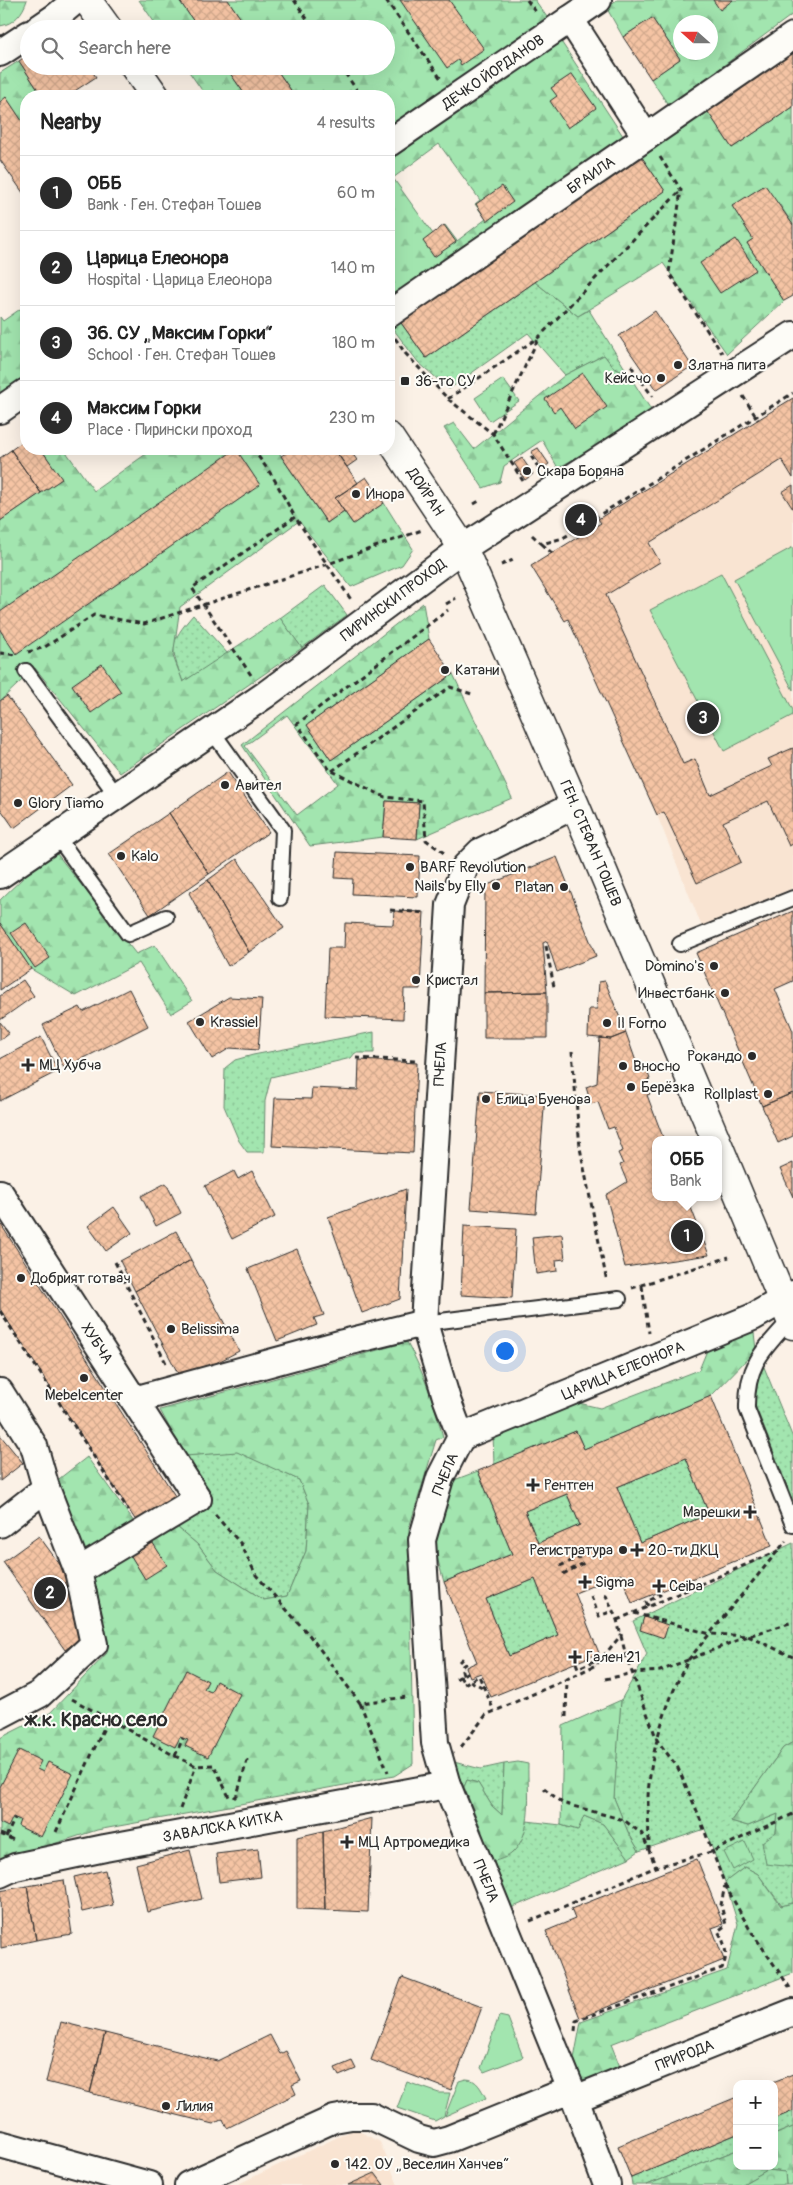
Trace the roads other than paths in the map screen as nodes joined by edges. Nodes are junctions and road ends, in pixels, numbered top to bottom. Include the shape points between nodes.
1 (76, 0) edge
2 (87, 0) edge
3 (598, 0) edge
4 (570, 19) junction
5 (50, 20) edge
6 (101, 20) edge
7 (793, 36) edge
8 (20, 40) edge
9 (0, 53) edge
10 (140, 75) edge
11 (151, 90) edge
12 (646, 137) junction
13 (395, 139) edge
14 (395, 323) edge
15 (793, 334) edge
16 (20, 396) edge
17 (0, 410) edge
18 (395, 446) edge
19 (463, 548) junction
20 (26, 671) dead end
21 (212, 731) junction
22 (117, 796) junction
23 (575, 805) junction
24 (56, 835) junction
25 (0, 875) edge
26 (280, 898) dead end
27 (793, 898) edge
28 (166, 917) dead end
29 (680, 944) dead end
30 (714, 1136) edge
31 (722, 1154) edge
32 (0, 1193) edge
33 (622, 1294) road end
34 (790, 1309) edge
35 (424, 1324) junction
36 (0, 1392) edge
37 (134, 1400) junction
38 (461, 1437) junction
39 (46, 1488) junction
40 (0, 1524) edge
41 (793, 1525) edge
42 (78, 1571) junction
43 (0, 1715) edge
44 (447, 1785) junction
45 (0, 1874) edge
46 (793, 2012) edge
47 (573, 2095) junction
48 (0, 2144) edge
49 (149, 2185) edge
50 (188, 2185) edge
51 (607, 2185) edge

1 - 5 street
2 - 6 street
3 - 4 street, ДЕЧКО ЙОРДАНОВ
4 - 12 street
4 - 13 street, ДЕЧКО ЙОРДАНОВ
7 - 12 street, БРАИЛА
8 - 9 street
10 - 11 street
12 - 14 street, БРАИЛА
15 - 19 street, ПИРИНСКИ ПРОХОД via 737,380 667,416
16 - 17 street
18 - 19 street, ДОЙРАН
19 - 21 street, ПИРИНСКИ ПРОХОД
19 - 23 street, ГЕН. СТЕФАН ТОШЕВ
20 - 22 lane
21 - 22 street, ПИРИНСКИ ПРОХОД
21 - 26 lane via 283,830
22 - 24 street, ПИРИНСКИ ПРОХОД
23 - 30 street, ГЕН. СТЕФАН ТОШЕВ
23 - 35 street, ПЧЕЛА via 480,852 465,867 450,905
24 - 25 street, ПИРИНСКИ ПРОХОД
24 - 28 lane via 128,934
27 - 29 lane
31 - 34 street
32 - 37 street, ХУБЧА
33 - 35 lane
34 - 38 street, ЦАРИЦА ЕЛЕОНОРА via 752,1317
34 - 41 lane via 751,1372 747,1409
35 - 37 street
35 - 38 street, ПЧЕЛА
36 - 39 street via 34,1446
37 - 42 street, ХУБЧА via 196,1496
38 - 44 street, ПЧЕЛА via 440,1478 422,1540 435,1743
39 - 40 street
39 - 42 street
42 - 43 street via 94,1644 40,1694
44 - 45 street, ЗАВАЛСКА КИТКА via 42,1861 14,1867
44 - 47 street, ПЧЕЛА
46 - 47 street, ПРИРОДА
47 - 50 street, ПРИРОДА via 434,2143 370,2116 334,2119
47 - 51 street, ПЧЕЛА
48 - 49 street

